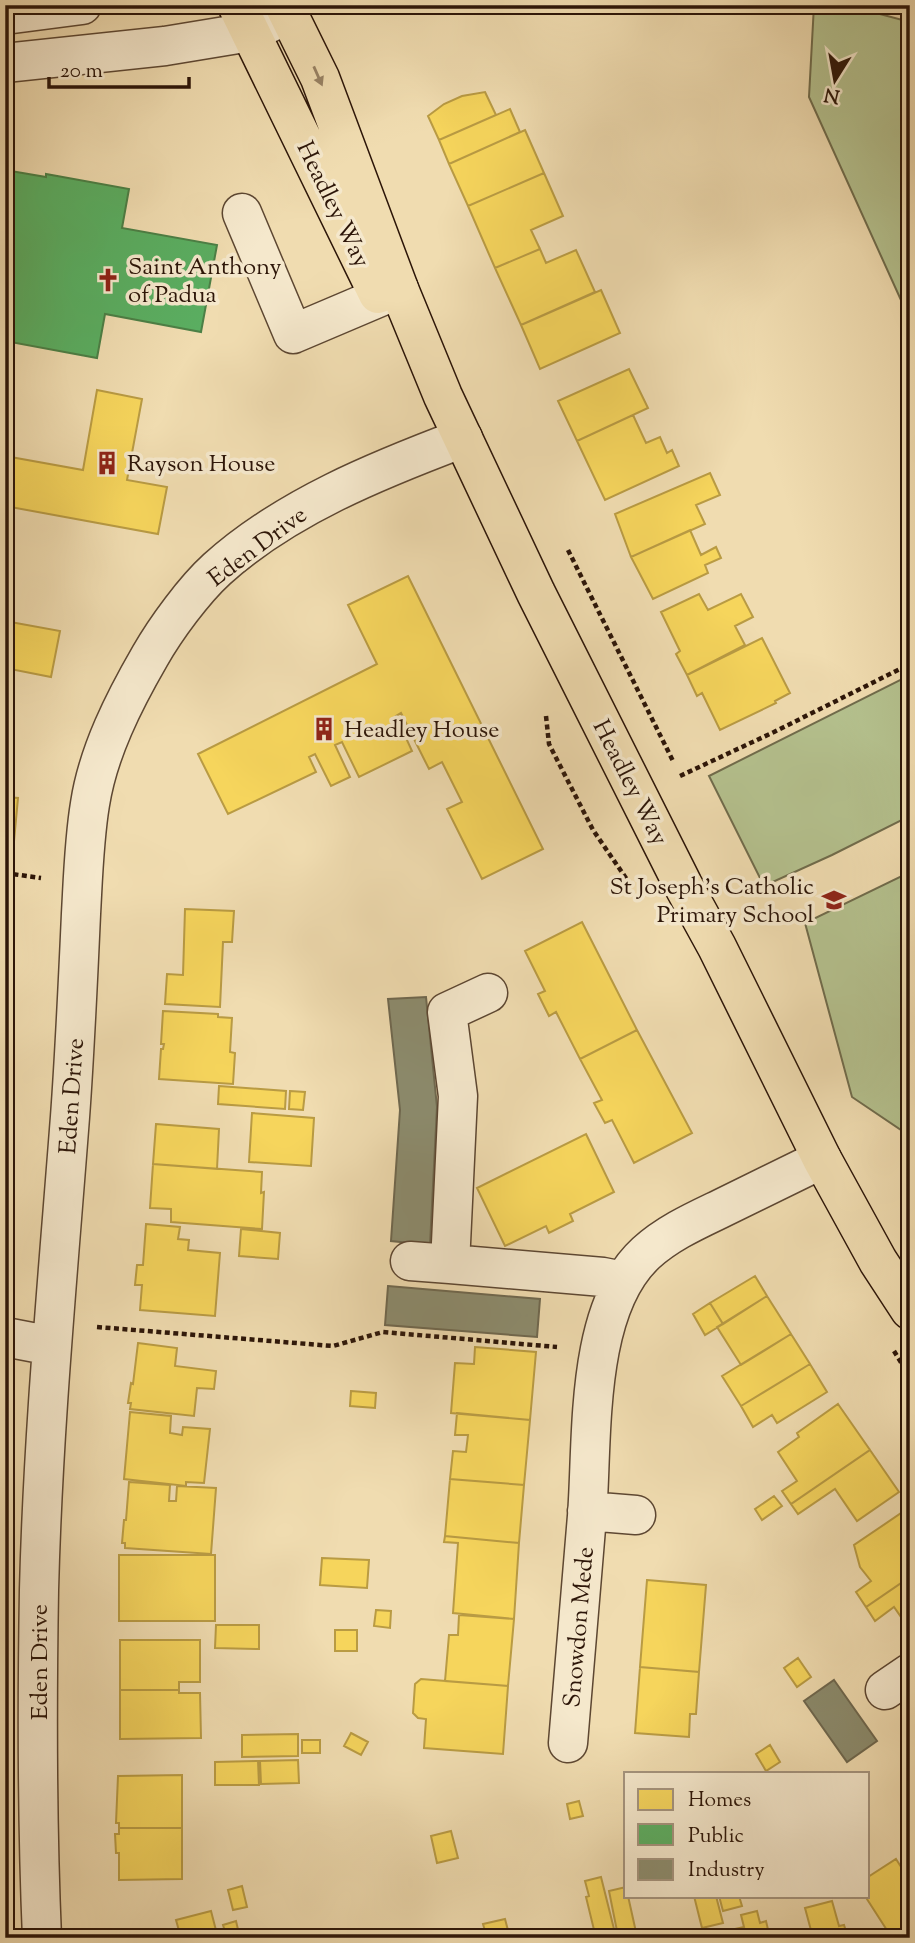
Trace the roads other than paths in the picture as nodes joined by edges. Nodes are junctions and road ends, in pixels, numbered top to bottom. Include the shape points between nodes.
1 (82, 5) edge
2 (286, 10) edge
3 (5, 15) edge
4 (243, 18) edge
5 (5, 63) edge
6 (242, 214) dead end
7 (389, 293) junction
8 (463, 438) junction
9 (488, 993) dead end
10 (822, 1159) junction
11 (410, 1261) dead end
12 (450, 1264) junction
13 (623, 1281) junction
14 (910, 1310) edge
15 (53, 1334) junction
16 (5, 1337) edge
17 (587, 1511) junction
18 (636, 1515) dead end
19 (568, 1743) dead end
20 (42, 1938) edge

1 - 3 street
2 - 4 street
2 -> 7 main road, Headley Way via 320,78
4 - 5 street via 164,46
4 - 7 main road, Headley Way
6 - 7 street via 293,334
7 - 8 main road, Headley Way
8 - 10 main road, Headley Way via 569,662
8 - 15 street, Eden Drive via 397,462 319,500 216,570 151,653 106,742 90,804
9 - 12 street via 447,1012 458,1096
10 - 13 street, Snowdon Mede via 669,1234
10 - 14 main road, Headley Way
11 - 12 street
12 - 13 street
13 - 17 street, Snowdon Mede via 600,1350 594,1387
15 - 16 street
15 - 20 street, Eden Drive via 39,1587 37,1829
17 - 18 street, Snowdon Mede
17 - 19 street, Snowdon Mede

